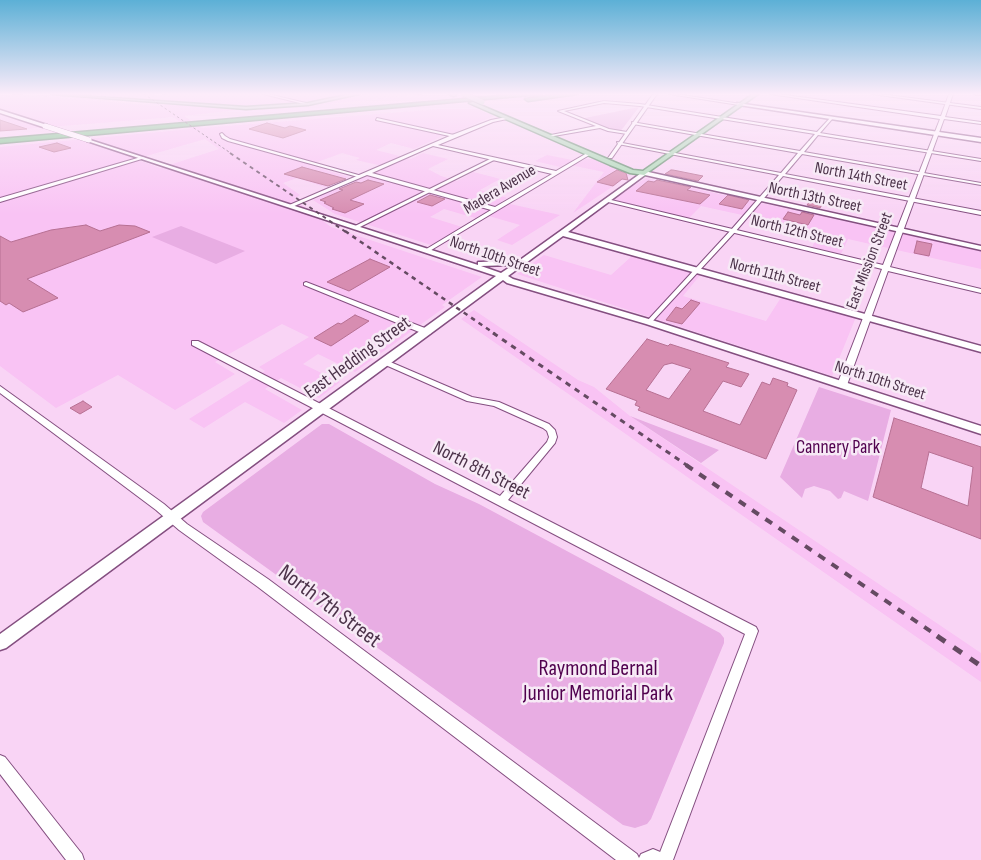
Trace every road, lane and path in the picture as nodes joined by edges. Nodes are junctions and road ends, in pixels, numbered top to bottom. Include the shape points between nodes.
1 (32, 134) edge
2 (71, 134) edge
3 (72, 134) edge
4 (222, 134) dead end
5 (446, 134) edge
6 (459, 134) edge
7 (544, 134) edge
8 (559, 134) joint
9 (625, 134) edge
10 (697, 134) joint
11 (816, 134) joint
12 (937, 134) joint
13 (0, 135) edge
14 (454, 136) junction
15 (548, 136) junction
16 (981, 140) edge
17 (0, 142) edge
18 (618, 143) junction
19 (433, 145) junction
20 (930, 152) junction
21 (671, 153) junction
22 (801, 153) junction
23 (589, 154) junction
24 (610, 157) junction
25 (142, 158) junction
26 (494, 159) junction
27 (981, 160) edge
28 (556, 173) junction
29 (644, 173) junction
30 (782, 174) junction
31 (921, 174) junction
32 (363, 175) junction
33 (981, 184) edge
34 (429, 191) junction
35 (912, 199) junction
36 (0, 200) edge
37 (760, 200) junction
38 (607, 201) junction
39 (290, 206) junction
40 (495, 209) junction
41 (981, 213) edge
42 (356, 227) junction
43 (900, 230) junction
44 (732, 231) junction
45 (562, 233) junction
46 (981, 248) edge
47 (426, 251) junction
48 (522, 262) junction
49 (469, 265) junction
50 (887, 268) junction
51 (697, 270) junction
52 (503, 276) junction
53 (306, 284) dead end
54 (981, 291) edge
55 (867, 318) junction
56 (649, 322) junction
57 (427, 332) junction
58 (194, 343) dead end
59 (981, 349) edge
60 (385, 363) junction
61 (842, 385) junction
62 (0, 389) edge
63 (322, 409) junction
64 (981, 430) edge
65 (501, 500) junction
66 (173, 517) junction
67 (0, 643) edge
68 (0, 762) edge
69 (76, 860) edge
70 (631, 860) edge
71 (647, 860) edge
72 (659, 860) edge
73 (665, 860) edge

1 - 13 highway
2 - 25 main road, North 10th Street, bridge
3 - 17 highway
4 - 32 street via 229,140
5 - 14 street
6 - 14 street
7 - 15 main road
8 - 15 street
8 - 24 main road
9 - 18 street
10 - 21 main road, East Hedding Street
10 - 22 street
11 - 20 street
11 - 22 street
12 - 16 main road
12 - 20 street, East Mission Street
14 - 19 street
15 - 23 main road
18 - 21 street, North 14th Street
18 - 24 street
19 - 26 street
19 - 32 street
20 - 27 street
20 - 31 street, East Mission Street
21 - 29 main road, East Hedding Street
21 - 30 street, North 14th Street
22 - 30 street
22 - 31 street
23 - 28 street, Madera Avenue
23 - 29 main road via 632,172
24 - 29 main road
25 - 36 street
25 - 39 main road, North 10th Street
26 - 28 street
26 - 34 street
28 - 40 street, Madera Avenue
29 - 37 main road, North 13th Street
29 - 38 main road, East Hedding Street
30 - 35 street, North 14th Street
30 - 37 street
31 - 33 street
31 - 35 street, East Mission Street
32 - 34 street
32 - 39 street
34 - 40 street
34 - 42 street
35 - 41 street, North 14th Street
35 - 43 street, East Mission Street
37 - 43 main road, North 13th Street
37 - 44 street
38 - 44 street, North 12th Street
38 - 45 main road, East Hedding Street
39 - 42 main road, North 10th Street
40 - 47 street, Madera Avenue
42 - 47 main road, North 10th Street
43 - 46 main road, North 13th Street
43 - 50 street, East Mission Street
44 - 50 street, North 12th Street
44 - 51 street
45 - 48 main road, East Hedding Street
45 - 51 main road, North 11th Street
47 - 49 main road, North 10th Street
48 - 49 main road
48 - 52 main road, East Hedding Street
49 - 52 main road, North 10th Street
50 - 54 street, North 12th Street
50 - 55 street, East Mission Street
51 - 55 main road, North 11th Street
51 - 56 street
52 - 56 main road, North 10th Street via 510,281
52 - 57 main road, East Hedding Street
53 - 57 street
55 - 59 main road, North 11th Street
55 - 61 street, East Mission Street
56 - 61 main road, North 10th Street
57 - 60 main road, East Hedding Street
58 - 63 street, North 8th Street
60 - 63 main road, East Hedding Street
60 - 65 street via 470,399 496,404 551,430 551,443
61 - 64 main road, North 10th Street
62 - 66 street, North 7th Street
63 - 65 street, North 8th Street
63 - 66 main road, East Hedding Street
65 - 73 street, North 8th Street via 608,559 752,631
66 - 67 main road, East Hedding Street
66 - 70 street, North 7th Street
68 - 69 street
71 - 72 street

